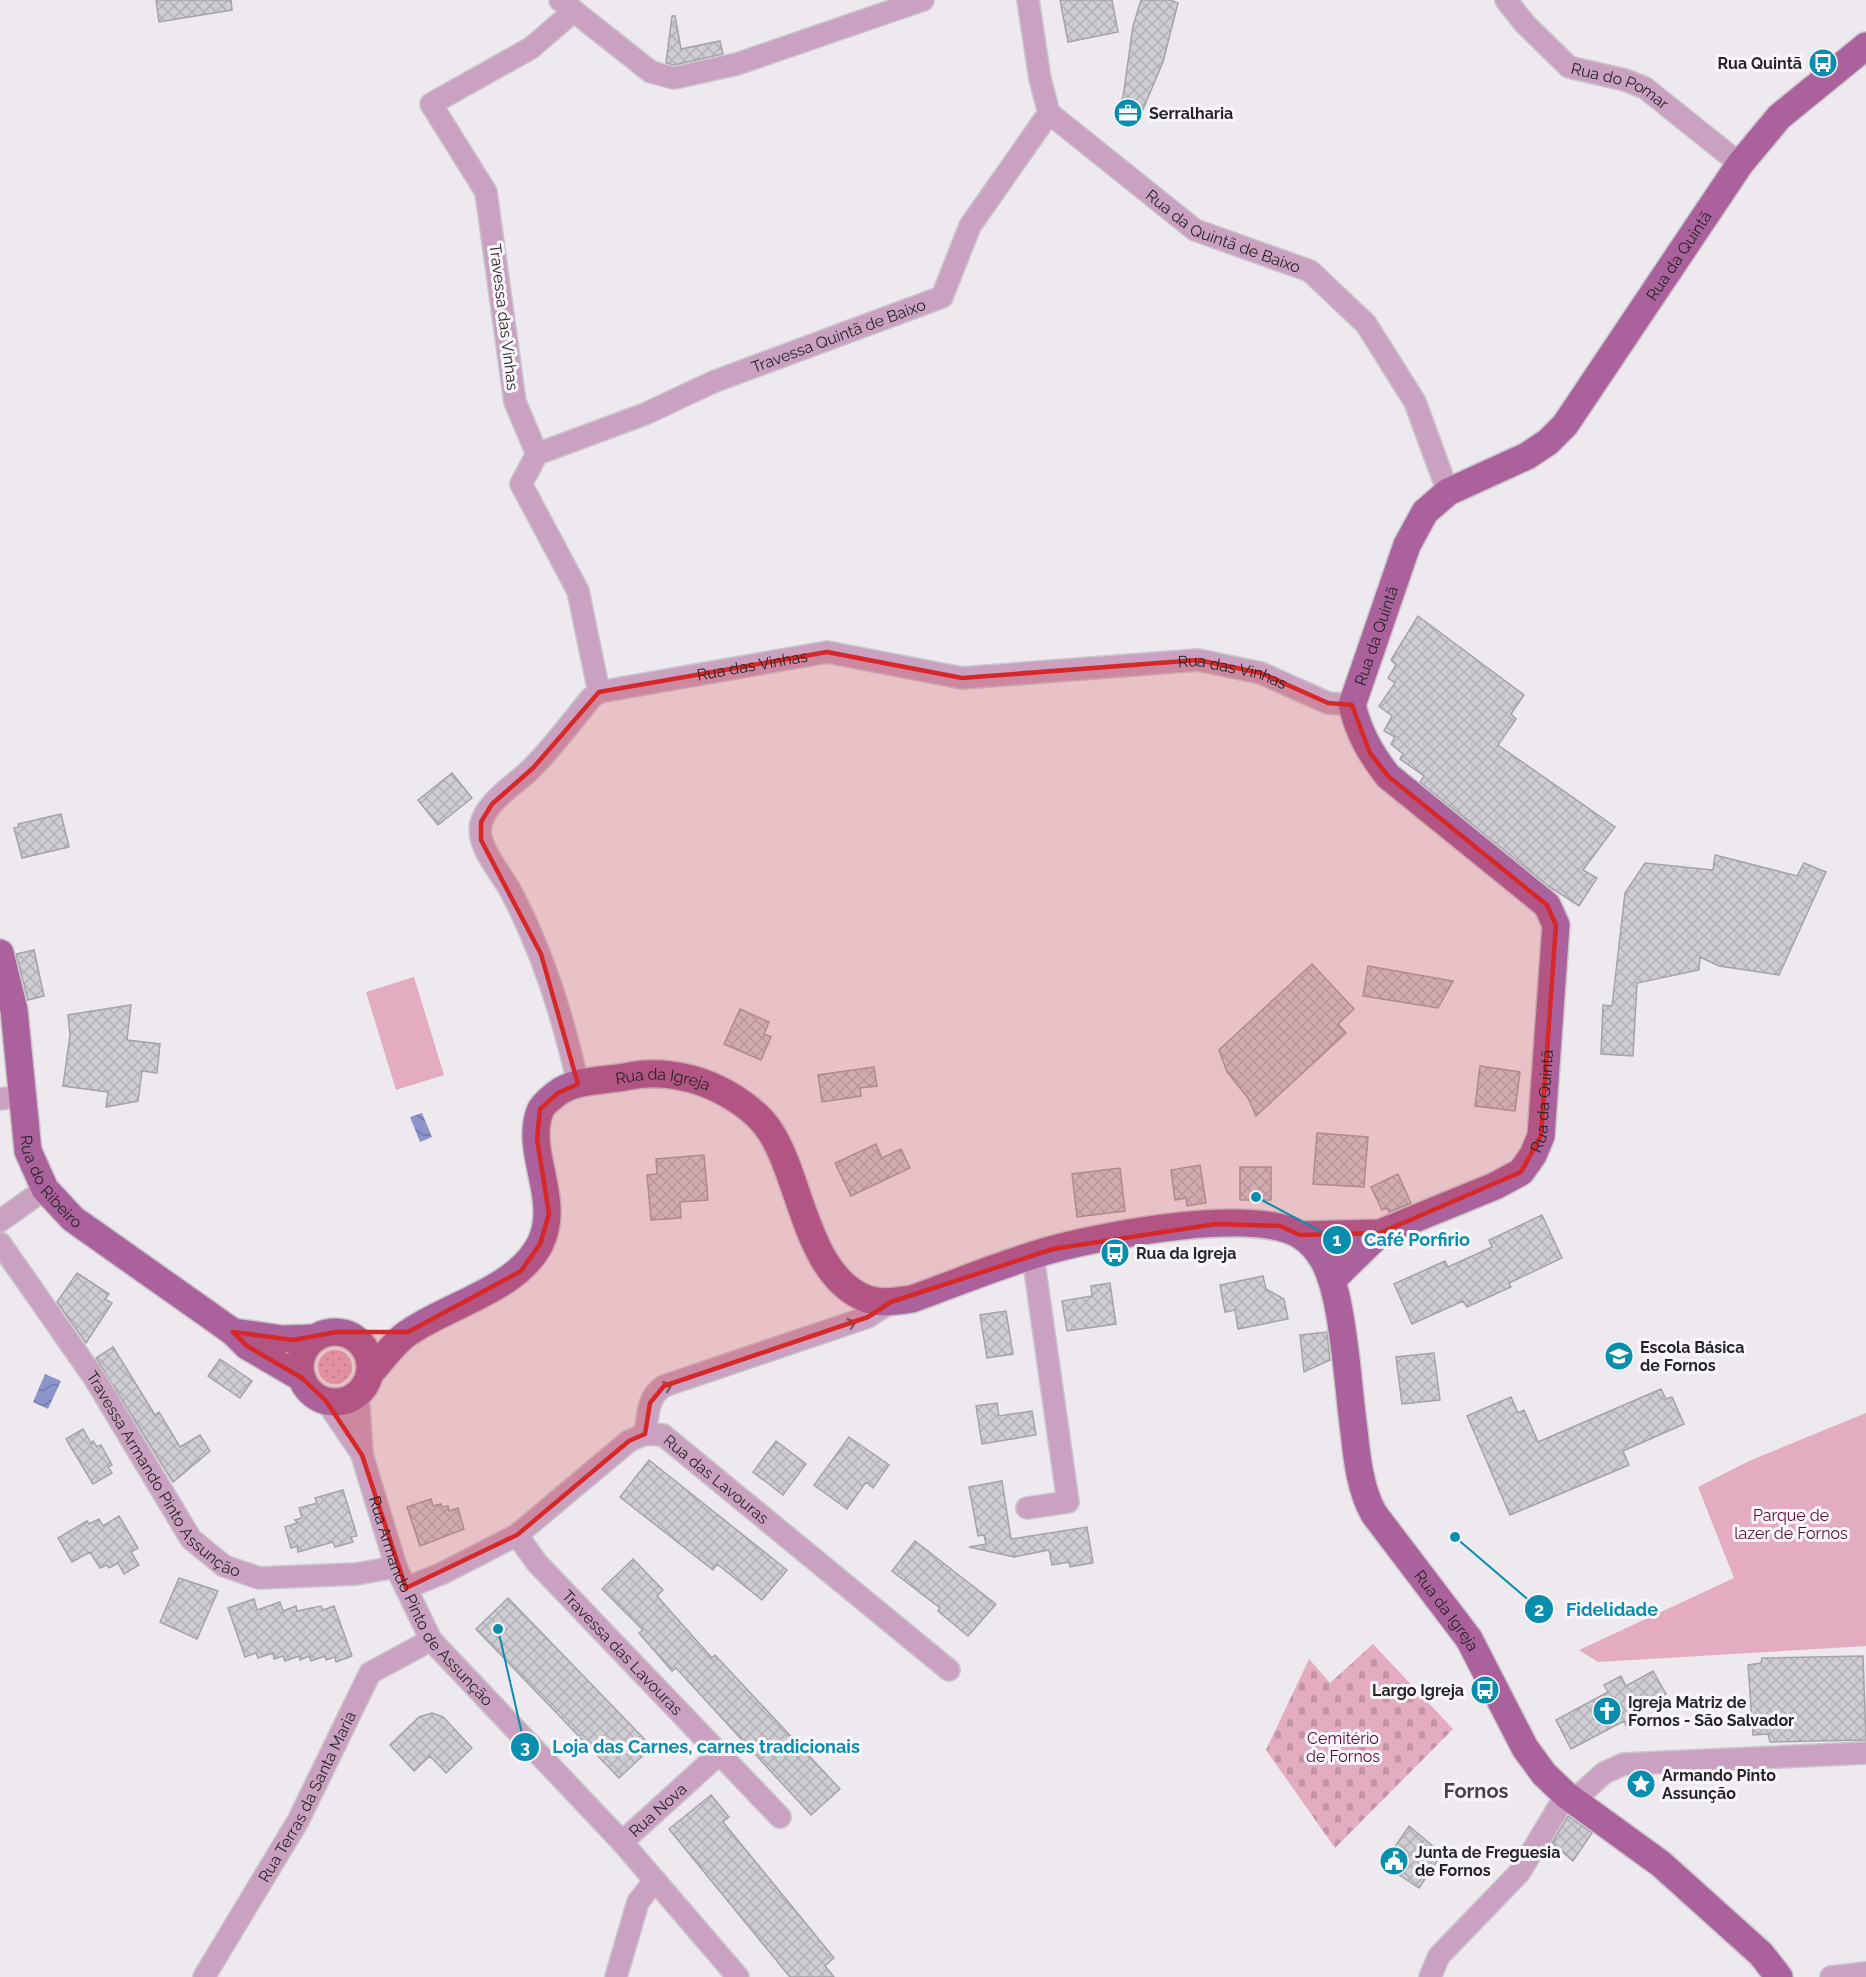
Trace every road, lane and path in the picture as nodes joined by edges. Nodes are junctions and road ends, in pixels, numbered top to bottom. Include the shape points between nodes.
1 (923, 0) edge
2 (1506, 0) edge
3 (1027, 1) edge
4 (567, 6) edge
5 (1866, 46) edge
6 (1049, 113) junction
7 (1740, 164) junction
8 (537, 454) junction
9 (1448, 492) junction
10 (599, 692) junction
11 (1352, 705) junction
12 (0, 953) edge
13 (578, 1084) junction
14 (11, 1098) edge
15 (45, 1189) junction
16 (0, 1221) edge
17 (1380, 1233) junction
18 (1300, 1235) junction
19 (0, 1243) edge
20 (1033, 1256) junction
21 (1332, 1280) junction
22 (891, 1302) junction
23 (233, 1332) junction
24 (408, 1332) junction
25 (348, 1334) junction
26 (315, 1338) junction
27 (302, 1378) junction
28 (364, 1383) junction
29 (326, 1401) junction
30 (645, 1434) junction
31 (362, 1455) junction
32 (1027, 1508) dead end
33 (517, 1535) junction
34 (396, 1567) junction
35 (406, 1588) junction
36 (431, 1640) junction
37 (949, 1670) dead end
38 (1866, 1753) edge
39 (719, 1754) junction
40 (1570, 1798) junction
41 (780, 1817) dead end
42 (622, 1842) junction
43 (655, 1880) junction
44 (1866, 1973) edge
45 (204, 1977) edge
46 (616, 1977) edge
47 (738, 1977) edge
48 (1430, 1977) edge
49 (1779, 1977) edge
50 (1831, 1977) edge

1 - 4 street via 737,64 674,78 651,72
2 - 7 street, Rua do Pomar via 1569,67 1646,88
3 - 6 street
4 - 8 street, Travessa das Vinhas via 531,48 431,104 486,192 515,402
5 - 7 main road, Rua da Quintã via 1779,117
6 - 8 street, Travessa Quintã de Baixo via 970,226 942,297 713,382 645,414
6 - 9 street, Rua da Quintã de Baixo via 1195,230 1310,271 1366,324 1415,402
7 - 9 main road, Rua da Quintã via 1565,425 1527,456
8 - 10 street via 521,484 578,591
9 - 11 main road, Rua da Quintã via 1425,512 1407,545
10 - 11 street, Rua das Vinhas via 826,652 962,678 1198,660 1261,673 1328,703
10 - 13 street via 533,768 492,804 482,822 481,840 541,954
11 - 17 main road, Rua da Quintã via 1370,753 1388,776 1547,905 1556,925 1541,1136 1533,1155 1521,1172 1495,1186
12 - 14 main road, Rua do Ribeiro via 14,1010
13 - 22 main road, Rua da Igreja via 647,1073 676,1076 721,1090 742,1104 769,1129 783,1153 807,1222 831,1270 849,1289 868,1299
13 - 24 main road, Rua da Igreja via 558,1093 540,1109 537,1139 549,1214 540,1244 520,1271
14 - 15 main road, Rua do Ribeiro
15 - 16 street
15 - 23 main road, Rua do Ribeiro via 73,1219
17 - 18 main road, Rua da Quintã
17 - 21 main road, Rua da Quintã
18 - 20 main road, Rua da Igreja via 1280,1226 1216,1224 1098,1239
18 - 21 main road, Rua da Igreja via 1325,1261
19 - 34 street, Travessa Armando Pinto Assunção via 95,1379 191,1539 224,1566 260,1578 356,1574
20 - 22 main road, Rua da Igreja via 912,1299
20 - 32 street via 1068,1502
21 - 40 main road, Rua da Igreja via 1366,1500 1469,1639 1525,1748 1544,1774
30 -> 22 street via 650,1402 664,1386 868,1317
23 - 26 main road, Rua do Ribeiro via 283,1339
23 - 27 main road, Rua do Ribeiro via 247,1346
24 - 25 main road, Rua da Igreja
24 - 28 main road, Rua da Igreja
25 - 26 main road via 337,1332
25 - 28 main road via 366,1350
26 - 27 main road via 302,1356
27 - 29 main road via 315,1396
28 - 29 main road via 348,1400
28 - 31 street, Rua Armando Pinto de Assunção
29 - 31 street, Rua Armando Pinto de Assunção
30 - 33 street, Rua das Lavouras via 629,1441
30 - 37 street, Rua das Lavouras via 663,1435
31 - 34 street, Rua Armando Pinto de Assunção
33 - 35 street, Rua das Lavouras
33 - 39 street, Travessa das Lavouras via 537,1563
34 - 35 street, Rua Armando Pinto de Assunção
35 - 36 street, Rua Armando Pinto de Assunção
36 - 42 street, Rua Armando Pinto de Assunção
36 - 45 street, Rua Terras da Santa Maria via 370,1673 298,1821
38 - 40 street via 1624,1764 1604,1773
39 - 41 street, Travessa das Lavouras
39 - 42 street, Rua Nova
40 - 48 street via 1519,1873 1439,1956
40 - 49 main road, Rua da Igreja via 1661,1864 1761,1954
42 - 43 street, Rua Armando Pinto de Assunção
43 - 46 street via 638,1902
43 - 47 street, Rua Armando Pinto de Assunção
44 - 50 street

